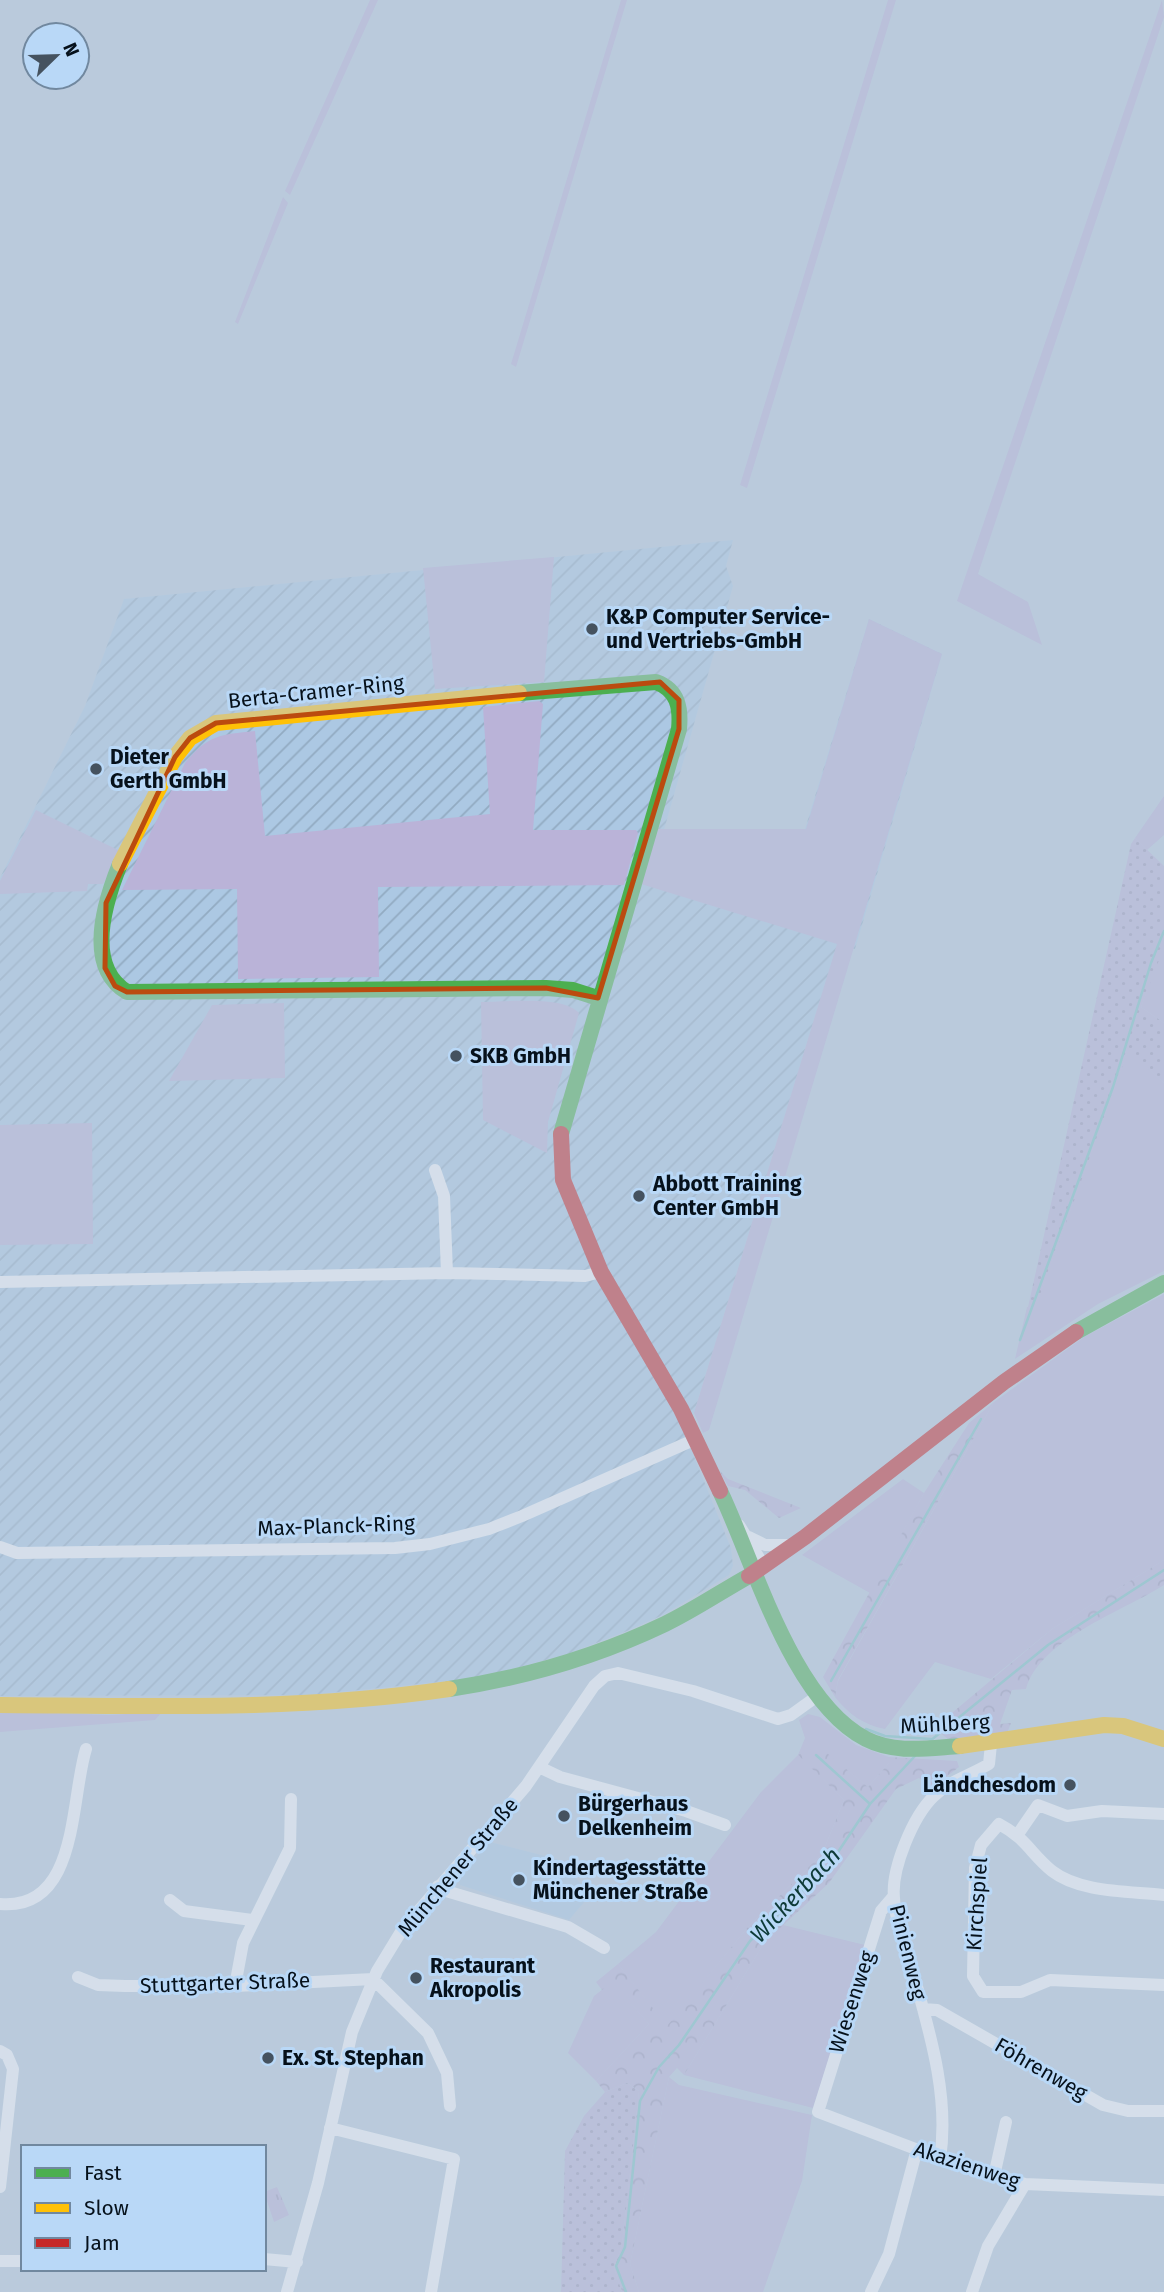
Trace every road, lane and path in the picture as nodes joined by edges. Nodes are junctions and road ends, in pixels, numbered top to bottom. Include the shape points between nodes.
1 (598, 998) junction
2 (435, 1170) dead end
3 (601, 1272) junction
4 (447, 1273) junction
5 (0, 1282) edge
6 (1164, 1283) edge
7 (696, 1439) junction
8 (729, 1510) junction
9 (748, 1536) junction
10 (795, 1544) junction
11 (0, 1547) edge
12 (759, 1570) junction
13 (726, 1591) junction
14 (766, 1601) junction
15 (783, 1631) junction
16 (816, 1697) junction
17 (0, 1705) edge
18 (1164, 1739) edge
19 (991, 1744) junction
20 (86, 1749) dead end
21 (540, 1767) junction
22 (291, 1799) dead end
23 (1164, 1814) edge
24 (725, 1825) dead end
25 (1018, 1834) junction
26 (438, 1886) junction
27 (1164, 1895) edge
28 (893, 1896) junction
29 (170, 1900) dead end
30 (0, 1904) edge
31 (252, 1920) junction
32 (604, 1948) dead end
33 (78, 1977) dead end
34 (373, 1979) junction
35 (1164, 1985) edge
36 (235, 1986) junction
37 (923, 2009) junction
38 (0, 2051) edge
39 (450, 2106) dead end
40 (1164, 2111) edge
41 (818, 2112) joint
42 (1006, 2122) dead end
43 (330, 2129) junction
44 (917, 2150) junction
45 (940, 2158) junction
46 (995, 2176) junction
47 (1025, 2184) junction
48 (0, 2187) edge
49 (1164, 2190) edge
50 (266, 2259) edge
51 (0, 2261) edge
52 (21, 2261) edge
53 (297, 2262) junction
54 (287, 2292) edge
55 (431, 2292) edge
56 (871, 2292) edge
57 (972, 2292) edge

1 - 1 street, Berta-Cramer-Ring via 679,729 679,700 660,682 216,723 190,738 175,757 106,903 105,968 115,986 127,992 546,988
1 - 3 street, Berta-Cramer-Ring via 559,1147 566,1189
2 - 4 street via 444,1196
3 - 4 street via 585,1276
3 - 7 street
4 - 5 street
6 - 10 street via 1060,1343
7 - 8 street
7 - 11 street, Max-Planck-Ring via 522,1516 419,1546 17,1553
8 - 9 street
8 - 12 street
9 - 10 street via 765,1545
9 - 12 street
10 - 12 street
12 - 13 street
12 - 14 street, Mühlberg
12 - 15 street, Mühlberg
13 - 14 street
13 - 17 street via 662,1625 579,1659 456,1691 324,1703
14 - 15 street, Mühlberg
15 - 16 street, Mühlberg
16 - 19 street, Mühlberg via 848,1729 883,1746 904,1750
16 - 21 street, Münchener Straße via 792,1715 773,1718 693,1692 610,1674 594,1686
18 - 19 street, Mühlberg via 1104,1725
19 - 28 street, Pinienweg via 989,1764 944,1787 923,1810 900,1856
20 - 30 street via 70,1837 50,1885 28,1902
21 - 24 street via 560,1777
21 - 26 street, Münchener Straße
22 - 31 street via 290,1848
23 - 25 street via 1102,1811 1067,1816 1038,1805
25 - 27 street via 1052,1871 1075,1883
25 - 35 street, Kirchspiel via 999,1824 981,1844 975,1868 975,1983 983,1992 1021,1992 1050,1980
26 - 32 street via 568,1927
26 - 34 street, Münchener Straße via 402,1930
28 - 37 street, Pinienweg
28 - 41 street, Wiesenweg via 881,1911
29 - 31 street via 184,1911
31 - 36 street via 238,1958
33 - 36 street, Stuttgarter Straße via 98,1985
34 - 36 street, Stuttgarter Straße
34 - 39 street via 428,2033 447,2073
34 - 43 street, Münchener Straße via 352,2032
37 - 40 street, Föhrenweg via 937,2011 1103,2105 1128,2111
37 - 45 street, Pinienweg via 943,2106
38 - 48 street via 13,2069
41 - 44 street, Akazienweg
42 - 46 street
43 - 53 street, Münchener Straße
43 - 55 street via 454,2159
44 - 45 street, Akazienweg
44 - 56 street via 888,2253
45 - 46 street, Akazienweg
46 - 47 street, Akazienweg
47 - 49 street, Akazienweg
47 - 57 street via 988,2246
50 - 53 street
51 - 52 street
53 - 54 street, Münchener Straße

